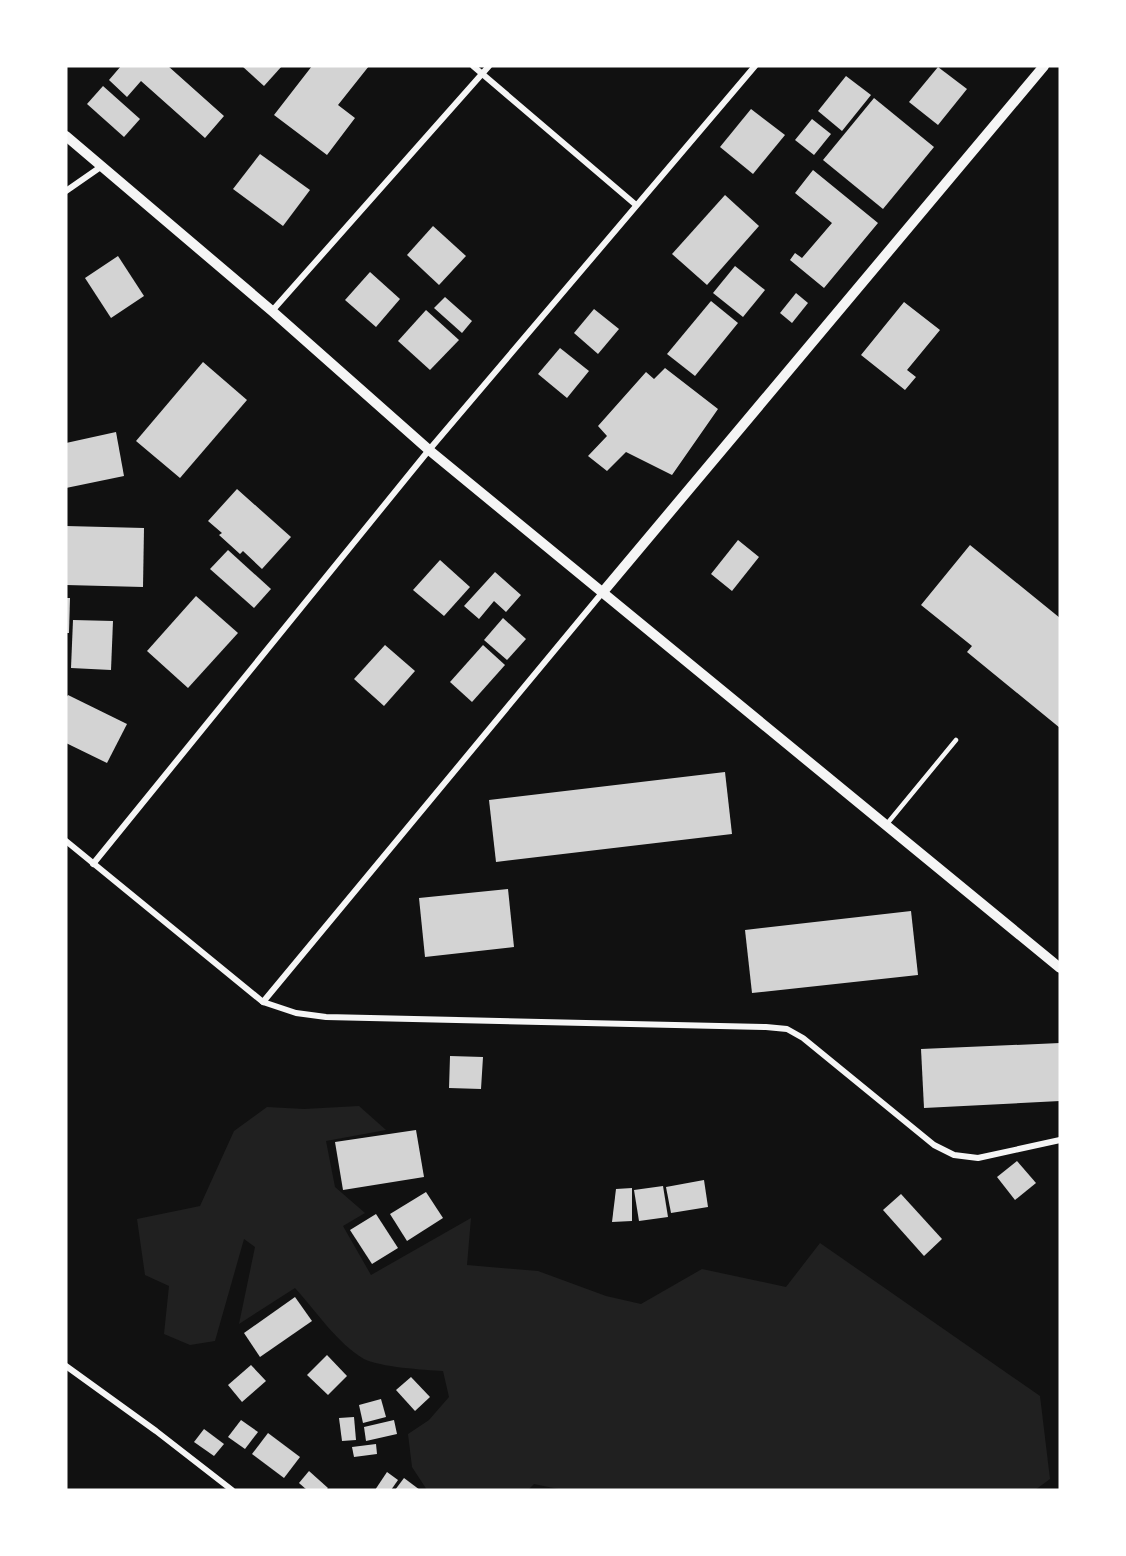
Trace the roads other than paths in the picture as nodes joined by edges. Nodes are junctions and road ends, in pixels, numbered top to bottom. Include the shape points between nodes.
1 (473, 66) edge
2 (489, 66) edge
3 (755, 66) edge
4 (1044, 66) edge
5 (482, 74) junction
6 (66, 136) edge
7 (102, 166) junction
8 (66, 191) edge
9 (636, 205) junction
10 (272, 311) junction
11 (429, 450) junction
12 (602, 593) junction
13 (956, 740) dead end
14 (886, 825) junction
15 (66, 841) edge
16 (93, 864) junction
17 (1060, 968) edge
18 (263, 1002) junction
19 (1060, 1140) edge
20 (66, 1366) edge
21 (232, 1490) edge

1 - 5 street
2 - 5 street
3 - 9 street
4 - 12 street
5 - 9 street
5 - 10 street
6 - 7 street
7 - 8 street
7 - 10 street
9 - 11 street
10 - 11 street
11 - 12 street
11 - 16 street
12 - 14 street
12 - 18 street
13 - 14 lane
14 - 17 street
15 - 16 street
16 - 18 street
18 - 19 street via 296,1013 326,1017 787,1029 934,1145 954,1155 978,1158
20 - 21 street

